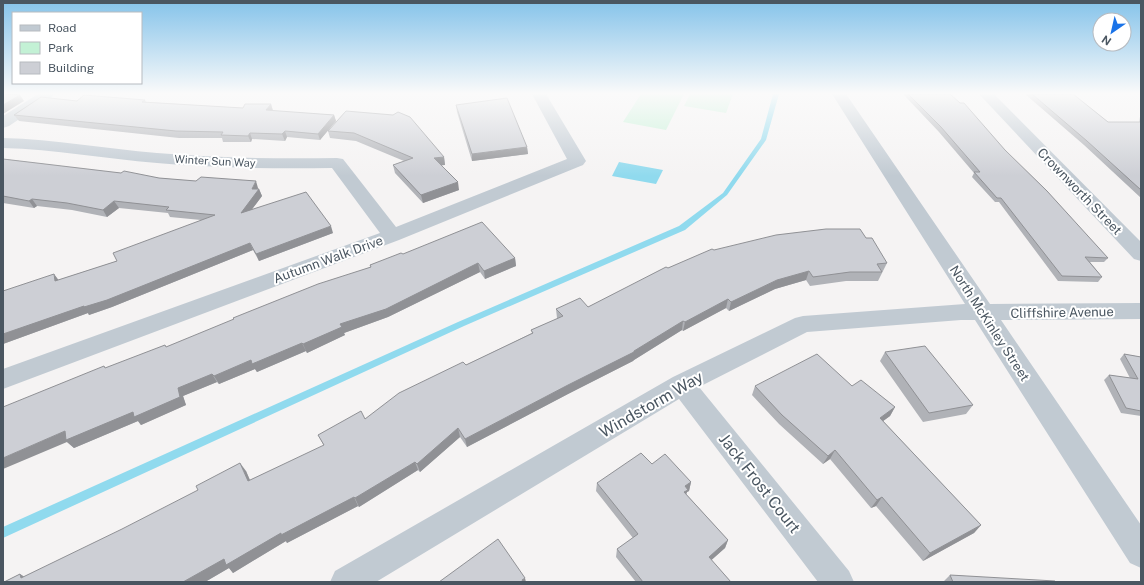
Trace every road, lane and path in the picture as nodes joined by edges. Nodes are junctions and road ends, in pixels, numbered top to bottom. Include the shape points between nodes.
1 (554, 121) edge
2 (857, 121) edge
3 (1012, 121) edge
4 (3, 143) edge
5 (392, 236) junction
6 (1141, 254) edge
7 (1141, 311) edge
8 (983, 313) junction
9 (3, 379) edge
10 (682, 384) junction
11 (1141, 552) edge
12 (346, 582) edge
13 (838, 582) edge

1 - 5 street, Autumn Walk Drive via 577,161
2 - 8 street, North McKinley Street
3 - 6 street, Crownworth Street
4 - 5 street, Winter Sun Way via 46,144 157,158 267,164 337,163
5 - 9 street, Autumn Walk Drive
7 - 8 street, Cliffshire Avenue
8 - 10 street, Windstorm Way via 961,312 803,324
8 - 11 street, North McKinley Street
10 - 12 street, Windstorm Way
10 - 13 street, Jack Frost Court

